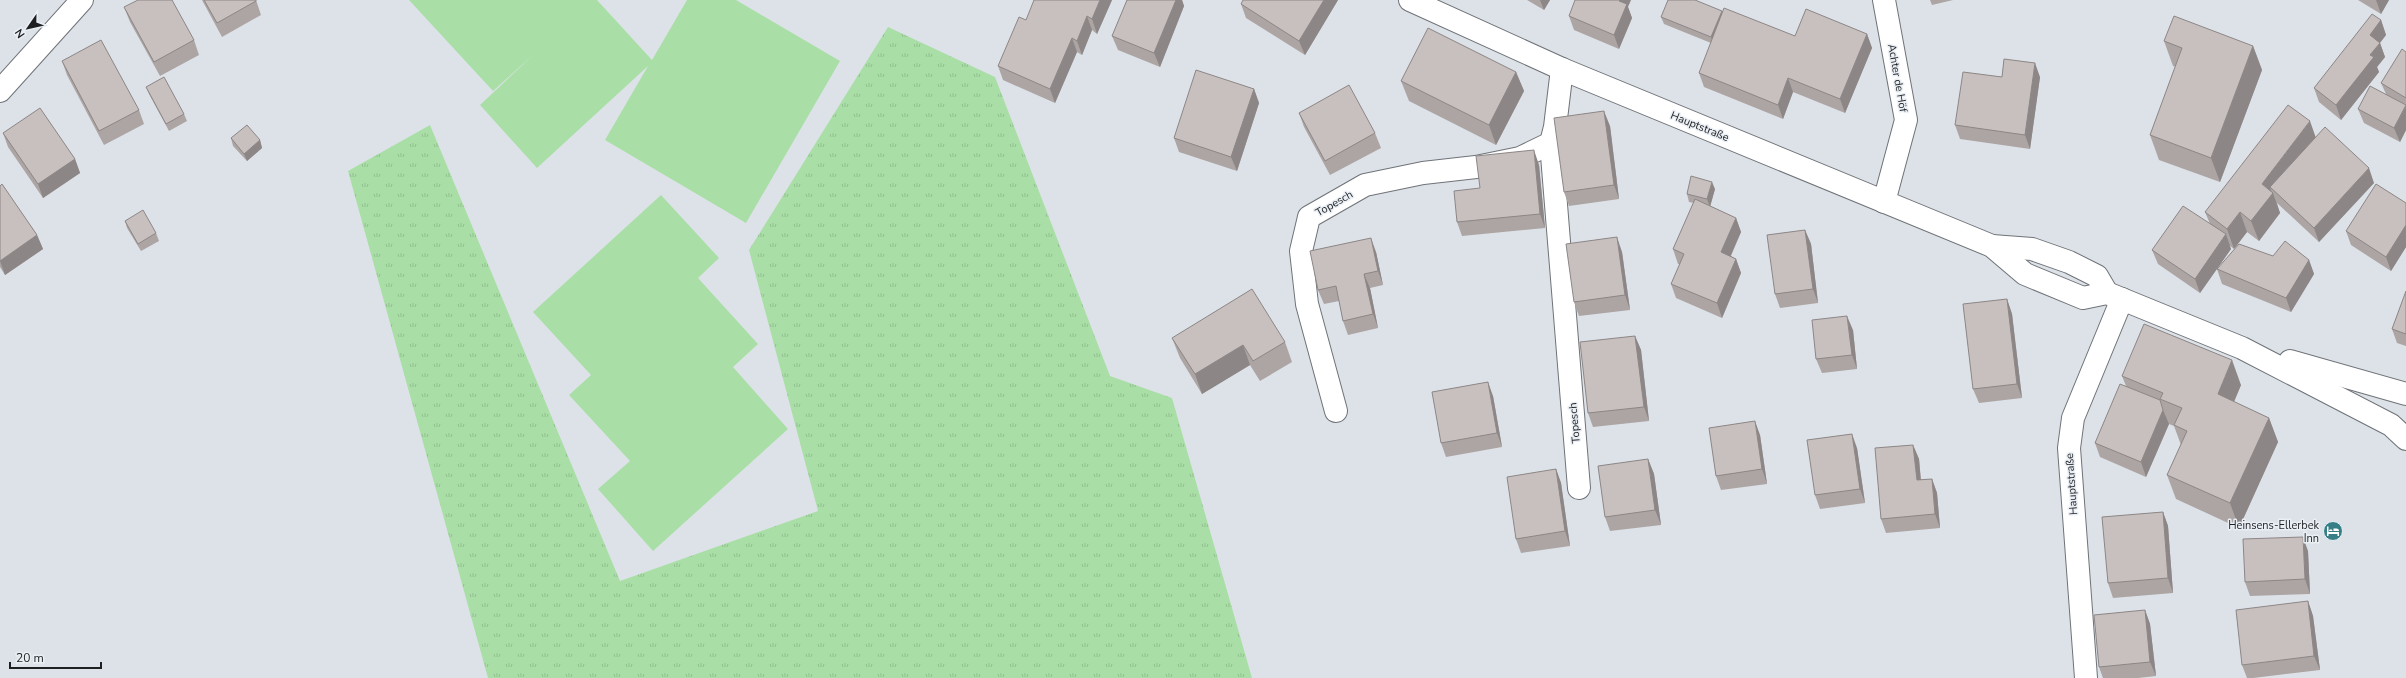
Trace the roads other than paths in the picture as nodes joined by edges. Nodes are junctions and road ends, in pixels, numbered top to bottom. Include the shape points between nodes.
1 (82, 0) edge
2 (1410, 0) edge
3 (1884, 0) edge
4 (1562, 69) junction
5 (0, 91) edge
6 (1551, 143) junction
7 (1884, 202) junction
8 (2114, 296) junction
9 (2242, 348) junction
10 (2406, 394) edge
11 (1336, 411) dead end
12 (2406, 439) edge
13 (1579, 488) dead end
14 (2086, 678) edge

1 - 5 street
2 - 4 street, Hauptstraße
3 - 7 street, Achter de Höf via 1906,120
4 - 6 street, Topesch
4 - 7 street, Hauptstraße
6 - 11 street, Topesch via 1520,158 1476,167 1422,173 1365,185 1309,217 1301,251 1307,304
6 - 13 street, Topesch
7 - 8 street, Hauptstraße via 1992,246 2032,249 2069,262 2097,276
8 - 9 street
8 - 14 street, Hauptstraße via 2073,418 2069,448
9 - 10 street
9 - 12 street via 2391,425

